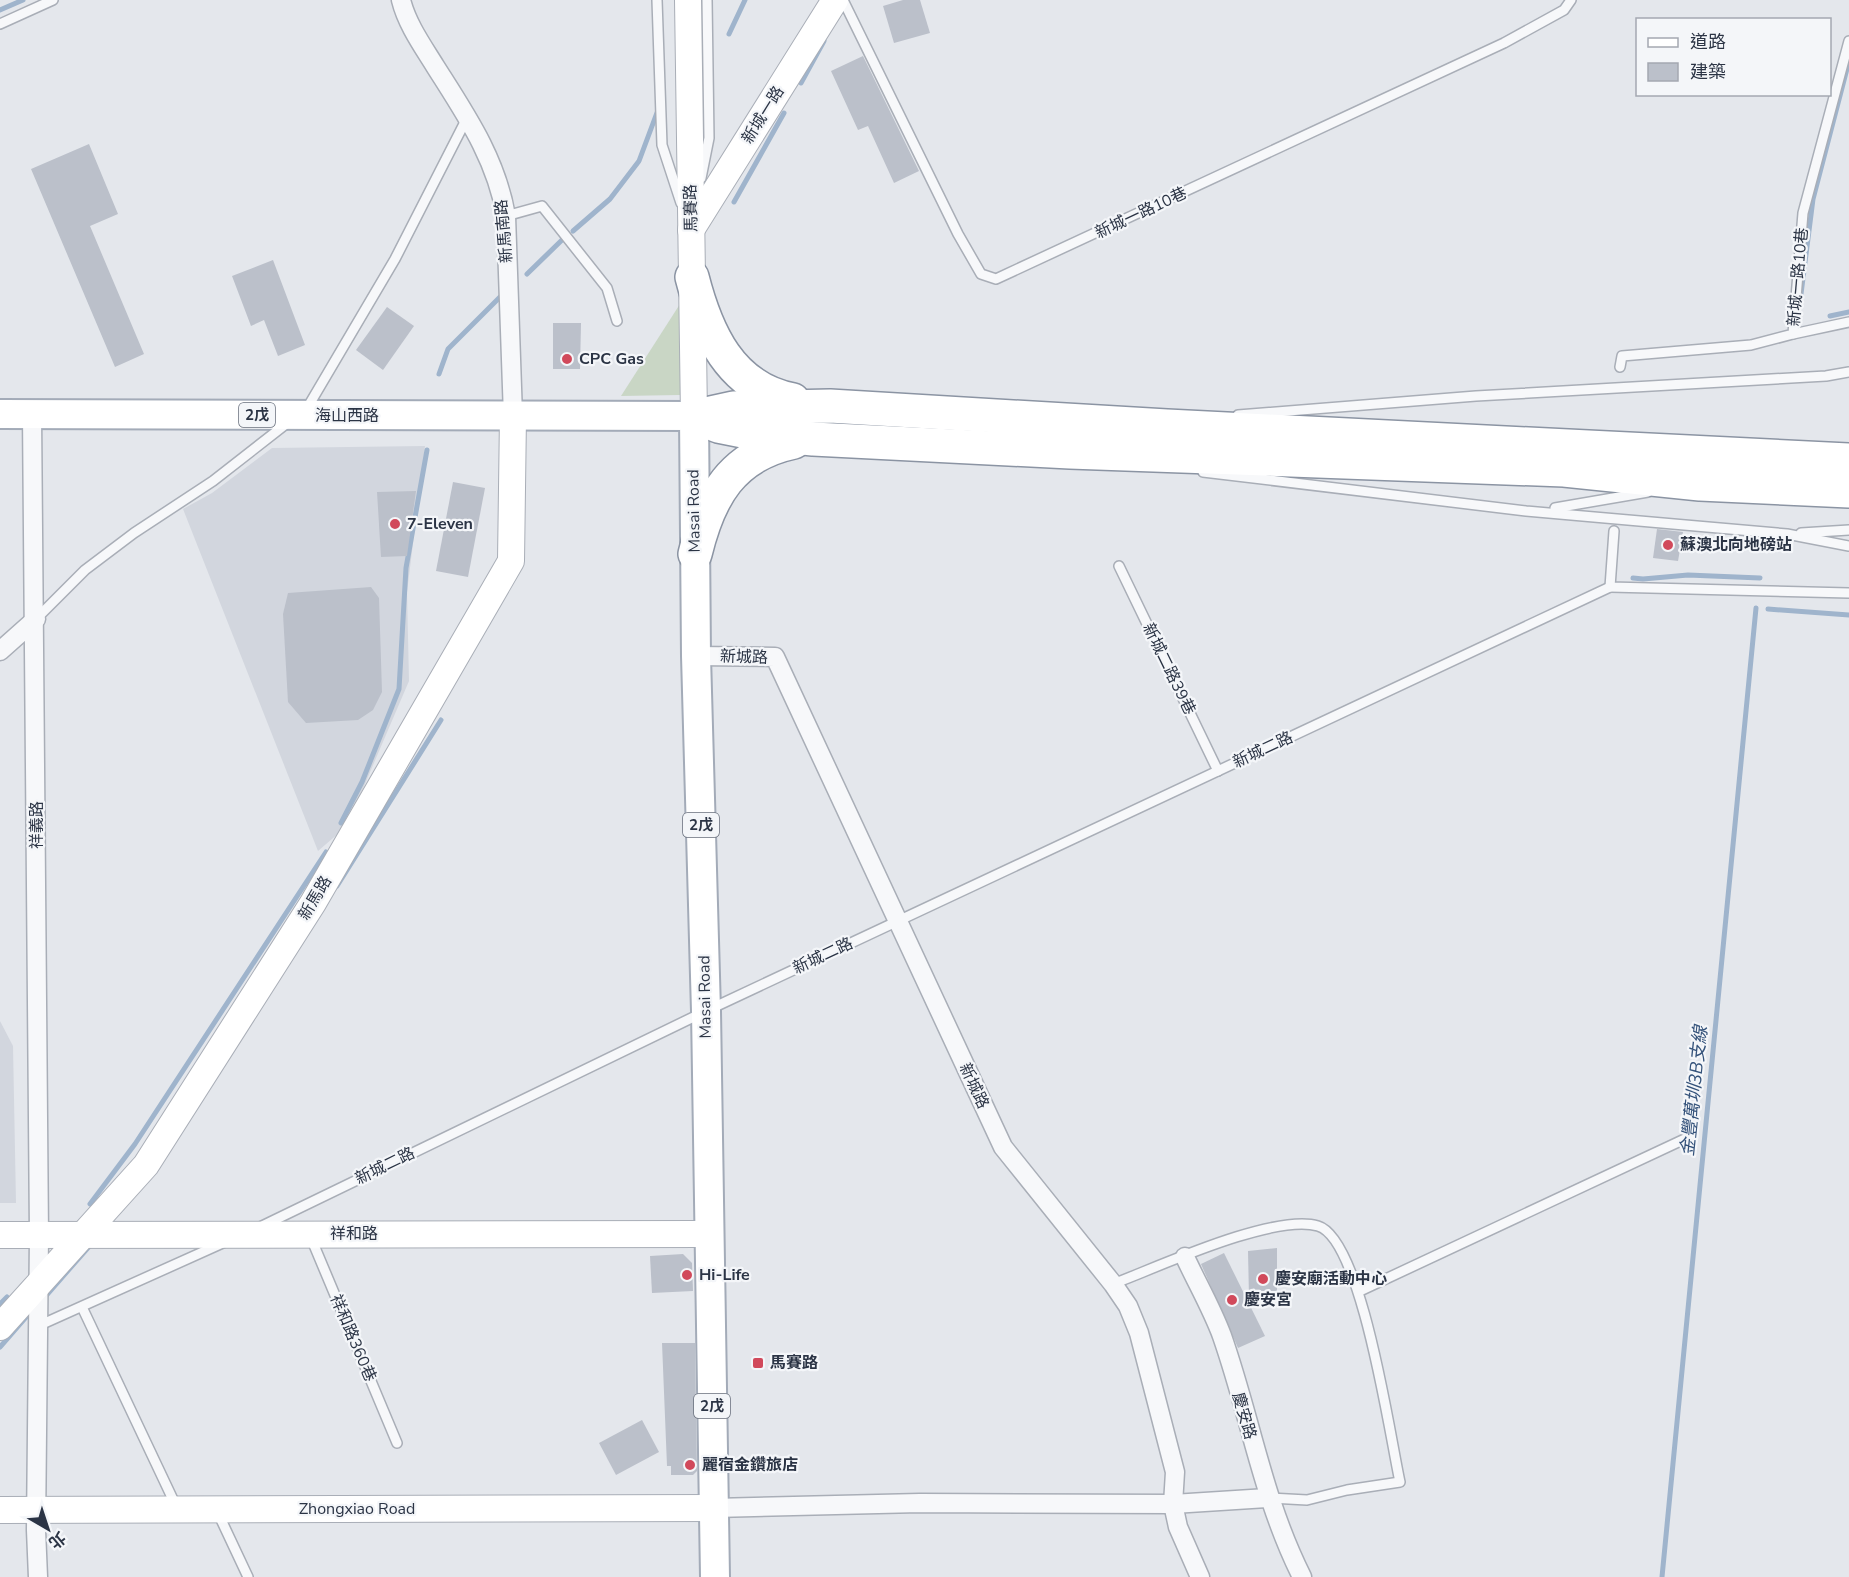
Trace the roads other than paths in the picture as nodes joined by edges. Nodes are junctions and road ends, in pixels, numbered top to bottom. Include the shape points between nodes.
1 (53, 0) edge
2 (401, 0) edge
3 (657, 0) edge
4 (688, 0) edge
5 (707, 0) edge
6 (835, 0) edge
7 (843, 0) edge
8 (1571, 0) edge
9 (0, 24) edge
10 (1849, 41) edge
11 (467, 118) junction
12 (506, 216) junction
13 (691, 230) junction
14 (692, 277) junction
15 (617, 321) dead end
16 (1849, 322) edge
17 (1793, 334) junction
18 (1620, 367) dead end
19 (1849, 372) edge
20 (830, 406) junction
21 (0, 414) edge
22 (32, 414) junction
23 (303, 415) junction
24 (513, 416) junction
25 (694, 416) junction
26 (1232, 416) dead end
27 (1221, 418) dead end
28 (1167, 426) junction
29 (813, 439) junction
30 (1070, 452) junction
31 (1849, 460) edge
32 (1162, 466) dead end
33 (1197, 471) dead end
34 (1700, 484) junction
35 (1849, 490) edge
36 (1526, 511) junction
37 (1849, 530) edge
38 (1614, 531) dead end
39 (1786, 534) junction
40 (1849, 546) edge
41 (695, 554) junction
42 (1119, 566) dead end
43 (1611, 587) junction
44 (1849, 593) edge
45 (36, 619) junction
46 (0, 651) edge
47 (696, 656) junction
48 (1218, 771) junction
49 (897, 922) junction
50 (706, 1011) junction
51 (1689, 1137) dead end
52 (246, 1233) junction
53 (309, 1233) junction
54 (84, 1234) junction
55 (708, 1234) junction
56 (0, 1235) edge
57 (39, 1236) junction
58 (1185, 1257) junction
59 (1113, 1284) junction
60 (38, 1286) junction
61 (1360, 1291) junction
62 (82, 1307) junction
63 (0, 1327) edge
64 (37, 1327) junction
65 (397, 1443) dead end
66 (1268, 1498) junction
67 (1173, 1504) junction
68 (714, 1508) junction
69 (216, 1509) junction
70 (0, 1510) edge
71 (37, 1510) junction
72 (177, 1510) junction
73 (38, 1577) edge
74 (248, 1577) edge
75 (715, 1577) edge
76 (1200, 1577) edge
77 (1302, 1577) edge

1 - 9 lane
2 - 11 street, 新馬南路 via 416,33
3 - 13 lane via 662,145
4 - 13 street, 馬賽路
5 - 13 lane via 709,138
6 - 13 street, 新城一路
7 - 8 lane, 新城一路10巷 via 958,234 981,274 996,279 1504,43 1564,10
10 - 17 lane, 新城一路10巷 via 1803,213
11 - 12 street, 新馬南路 via 495,169
11 - 23 lane via 395,259
12 - 15 lane via 542,206 607,288
12 - 24 street, 新馬南路
13 - 14 street, 馬賽路
14 - 20 highway via 710,334 734,369 763,390
14 - 25 street, 馬賽路
16 - 17 lane
17 - 18 lane, 新城一路10巷 via 1751,345 1622,356
19 - 26 lane
20 - 25 highway via 733,408
20 - 28 highway
21 - 22 main road, 海山西路 / 2戊
22 - 23 main road, 海山西路 / 2戊
22 - 45 street, 祥義路
23 - 24 main road, 海山西路 / 2戊
23 - 45 lane via 281,426 213,481 85,570
24 - 25 main road, 海山西路 / 2戊
24 - 54 street, 新馬路 via 511,561 313,903 146,1165
25 - 29 highway via 753,433
25 - 41 main road, Masai Road / 2戊
27 - 28 lane
28 - 31 highway
29 - 30 highway
29 - 41 highway via 776,446 744,463 713,500
30 - 32 lane
30 - 34 highway via 1564,470
33 - 36 lane
34 - 35 highway
34 - 36 lane via 1573,507
36 - 39 lane
37 - 39 lane
38 - 43 lane
39 - 40 lane
41 - 47 main road, Masai Road / 2戊
42 - 48 lane, 新城二路39巷
43 - 44 lane
43 - 48 lane, 新城二路
45 - 46 street
45 - 57 street, 祥義路
47 - 49 street, 新城路 via 775,657
47 - 50 main road, Masai Road / 2戊
48 - 49 lane, 新城二路
49 - 50 lane, 新城二路
49 - 59 street, 新城路 via 1003,1147
50 - 52 lane, 新城二路
50 - 55 main road, Masai Road / 2戊
51 - 61 lane
52 - 53 street, 祥和路
52 - 54 street, 祥和路
52 - 62 lane, 新城二路
53 - 55 street, 祥和路
53 - 65 lane, 祥和路360巷
54 - 57 street, 祥和路
54 - 60 street, 新馬路
55 - 68 main road, Masai Road / 2戊
56 - 57 street, 祥和路
57 - 60 street, 祥義路
58 - 59 lane
58 - 61 lane via 1261,1229 1298,1224 1318,1226 1336,1239
58 - 66 street, 慶安路 via 1222,1335
59 - 67 street, 新城路 via 1128,1306 1156,1392 1176,1472
60 - 63 street, 新馬路
60 - 64 street, 祥義路
61 - 66 lane via 1400,1482 1307,1500
62 - 64 lane, 新城二路
62 - 72 lane
64 - 71 street, 祥義路
66 - 67 street
66 - 77 street, 慶安路
67 - 68 street via 920,1503
67 - 76 street, 新城路 via 1178,1527
68 - 69 street, Zhongxiao Road
68 - 75 main road, Masai Road / 2戊
69 - 72 street, Zhongxiao Road
69 - 74 lane
70 - 71 street, Zhongxiao Road
71 - 72 street, Zhongxiao Road
71 - 73 street, 祥義路

